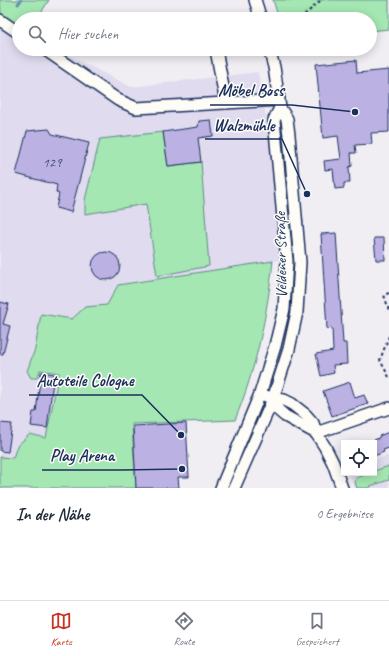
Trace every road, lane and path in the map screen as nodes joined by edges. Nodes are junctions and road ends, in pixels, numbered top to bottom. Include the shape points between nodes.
1 (255, 0) edge
2 (321, 0) edge
3 (259, 12) edge
4 (308, 12) edge
5 (0, 20) edge
6 (12, 28) edge
7 (54, 56) edge
8 (217, 56) edge
9 (270, 56) edge
10 (226, 103) junction
11 (280, 104) junction
12 (389, 293) edge
13 (389, 310) edge
14 (389, 336) edge
15 (389, 377) edge
16 (260, 394) junction
17 (273, 399) junction
18 (389, 408) edge
19 (316, 434) junction
20 (221, 488) edge
21 (234, 488) edge
22 (342, 488) edge

1 - 3 street
2 - 4 path
5 - 6 street
7 - 10 street via 118,100 136,108
8 - 10 street
9 - 11 street, Veldener Straße
10 - 11 street
11 - 16 street, Veldener Straße via 274,120 287,261 284,309
11 - 17 street, Veldener Straße via 287,119 300,262 297,312 289,349
12 - 13 path via 384,295
14 - 15 path via 380,360
16 - 17 street
16 - 20 street, Veldener Straße
17 - 19 street via 278,410 285,416
17 - 21 street, Veldener Straße
18 - 19 street
19 - 22 street via 333,463

